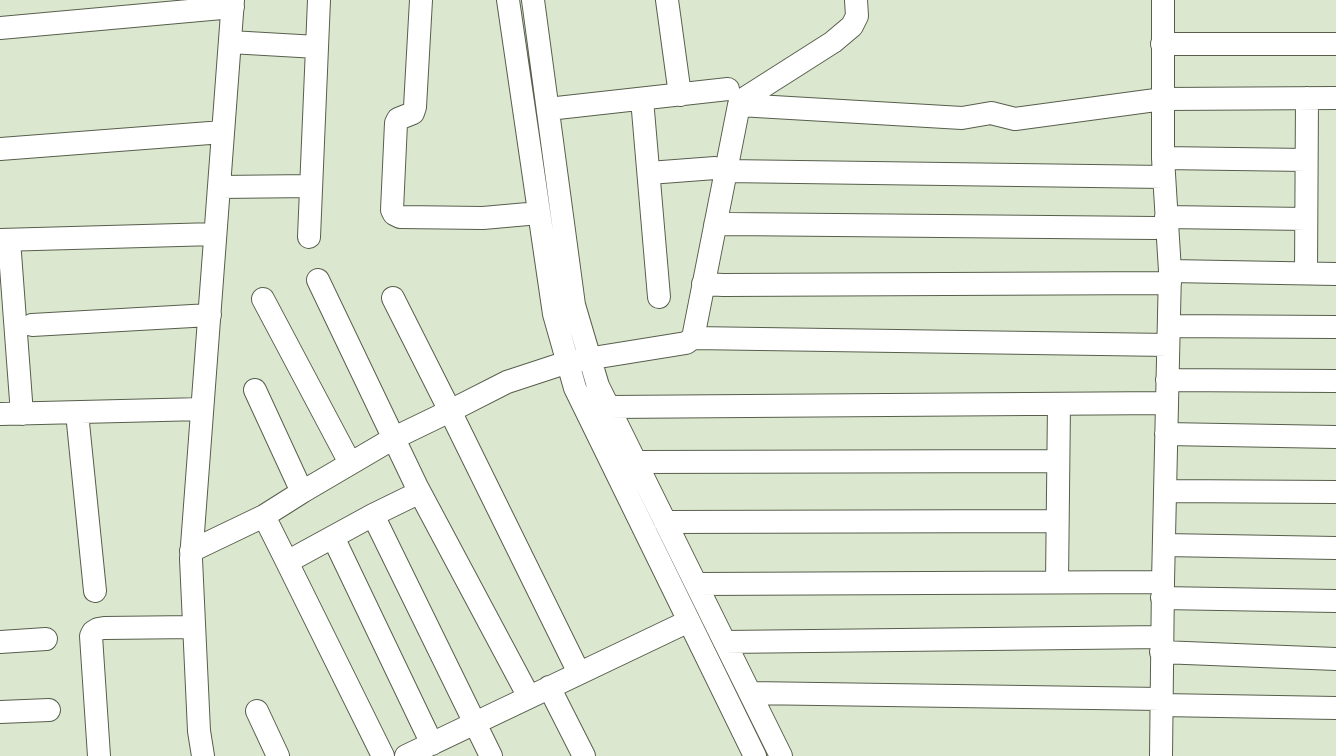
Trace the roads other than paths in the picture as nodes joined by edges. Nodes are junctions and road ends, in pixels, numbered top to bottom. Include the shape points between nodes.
1 (319, 0) edge
2 (421, 0) edge
3 (508, 0) edge
4 (533, 0) edge
5 (667, 0) edge
6 (856, 0) edge
7 (1163, 0) edge
8 (233, 3) edge
9 (0, 28) edge
10 (230, 42) junction
11 (1162, 44) junction
12 (1336, 44) edge
13 (317, 46) junction
14 (680, 95) junction
15 (733, 97) junction
16 (1307, 98) junction
17 (1336, 98) edge
18 (642, 99) junction
19 (1163, 99) junction
20 (548, 109) junction
21 (223, 132) junction
22 (0, 149) edge
23 (1306, 160) junction
24 (1163, 168) junction
25 (720, 169) junction
26 (648, 173) junction
27 (311, 186) junction
28 (219, 187) junction
29 (539, 213) junction
30 (1306, 219) junction
31 (1167, 222) junction
32 (715, 225) junction
33 (215, 234) junction
34 (309, 237) dead end
35 (4, 240) edge
36 (1306, 273) junction
37 (1336, 274) edge
38 (1170, 277) junction
39 (318, 280) dead end
40 (703, 284) junction
41 (659, 297) dead end
42 (393, 298) dead end
43 (263, 299) dead end
44 (210, 316) junction
45 (32, 325) dead end
46 (1336, 327) edge
47 (1168, 335) junction
48 (693, 338) junction
49 (590, 358) junction
50 (568, 362) junction
51 (1167, 380) junction
52 (1336, 381) edge
53 (255, 390) dead end
54 (1167, 403) junction
55 (1059, 404) junction
56 (608, 407) junction
57 (202, 409) junction
58 (450, 411) junction
59 (77, 413) junction
60 (0, 414) edge
61 (22, 414) junction
62 (1166, 434) junction
63 (1336, 437) edge
64 (394, 438) junction
65 (1058, 461) junction
66 (636, 462) junction
67 (350, 464) junction
68 (417, 487) junction
69 (1165, 491) junction
70 (302, 492) junction
71 (1336, 492) edge
72 (373, 515) junction
73 (264, 516) junction
74 (1057, 521) junction
75 (665, 522) junction
76 (333, 537) junction
77 (1164, 545) junction
78 (1336, 548) edge
79 (192, 551) junction
80 (287, 562) junction
81 (1057, 582) junction
82 (696, 584) junction
83 (1163, 590) junction
84 (95, 591) dead end
85 (1336, 601) edge
86 (689, 621) junction
87 (194, 627) junction
88 (46, 640) dead end
89 (0, 642) edge
90 (725, 642) junction
91 (1162, 645) junction
92 (1336, 659) edge
93 (579, 674) junction
94 (549, 687) junction
95 (750, 693) junction
96 (529, 697) junction
97 (1161, 702) junction
98 (1336, 708) edge
99 (48, 710) dead end
100 (257, 711) dead end
101 (0, 712) edge
102 (475, 723) junction
103 (432, 744) junction
104 (99, 756) edge
105 (203, 756) edge
106 (278, 756) edge
107 (383, 756) edge
108 (406, 756) edge
109 (492, 756) edge
110 (584, 756) edge
111 (755, 756) edge
112 (781, 756) edge
113 (1161, 756) edge

1 - 13 street
2 - 29 street via 415,107 413,113 398,119 396,123 392,210 394,214 484,218
3 - 29 street
4 - 20 street
5 - 14 street
6 - 15 street via 857,16 852,26 833,42 745,98
7 - 11 street
8 - 9 street
8 - 10 street
10 - 13 street
10 - 21 street
11 - 12 street
11 - 19 street
13 - 27 street
14 - 15 street
14 - 18 street
15 - 19 street via 962,118 991,113 1015,119
15 - 25 street
16 - 17 street
16 - 19 street
16 - 23 street
18 - 20 street
18 - 26 street
19 - 24 street
20 - 49 street via 574,305
21 - 22 street
21 - 28 street
23 - 24 street
23 - 30 street
24 - 25 street
24 - 31 street
25 - 26 street
25 - 32 street
26 - 41 street
27 - 28 street
27 - 34 street
28 - 33 street
29 - 50 street via 554,314
30 - 31 street
30 - 36 street
31 - 32 street via 1147,228
31 - 38 street
32 - 40 street
33 - 35 street
33 - 44 street
35 - 61 street
36 - 37 street
36 - 38 street
38 - 40 street
38 - 47 street
39 - 64 street
40 - 48 street
42 - 58 street
43 - 67 street
44 - 45 street
44 - 57 street
46 - 47 street
47 - 48 street
47 - 51 street
48 - 49 street via 686,343
49 - 50 street
49 - 56 street via 598,386
50 - 58 street via 507,382
50 - 86 street via 575,388
51 - 52 street
51 - 54 street
53 - 70 street
54 - 55 street
54 - 62 street
55 - 56 street
55 - 65 street
56 - 66 street
57 - 59 street
57 - 79 street
58 - 64 street
58 - 93 street
59 - 61 street
59 - 84 street
60 - 61 street
62 - 63 street
62 - 69 street
64 - 67 street
64 - 68 street
65 - 66 street
65 - 74 street
66 - 75 street
67 - 70 street
68 - 72 street via 414,495
68 - 96 street
69 - 71 street
69 - 77 street
70 - 73 street
72 - 76 street
72 - 102 street
73 - 79 street
73 - 80 street
74 - 75 street
74 - 81 street
75 - 82 street
76 - 80 street
76 - 103 street
77 - 78 street
77 - 83 street
79 - 87 street
80 - 107 street
81 - 82 street
81 - 83 street
82 - 90 street
83 - 85 street
83 - 91 street
86 - 93 street
86 - 111 street
87 - 104 street via 104,628 93,632 91,636
87 - 105 street via 199,731
88 - 89 street
90 - 91 street
90 - 95 street
91 - 92 street
91 - 97 street
93 - 94 street
94 - 96 street
94 - 110 street
95 - 97 street
95 - 112 street
96 - 102 street
97 - 98 street
97 - 113 street
99 - 101 street
100 - 106 street
102 - 103 street
102 - 109 street
103 - 108 street

